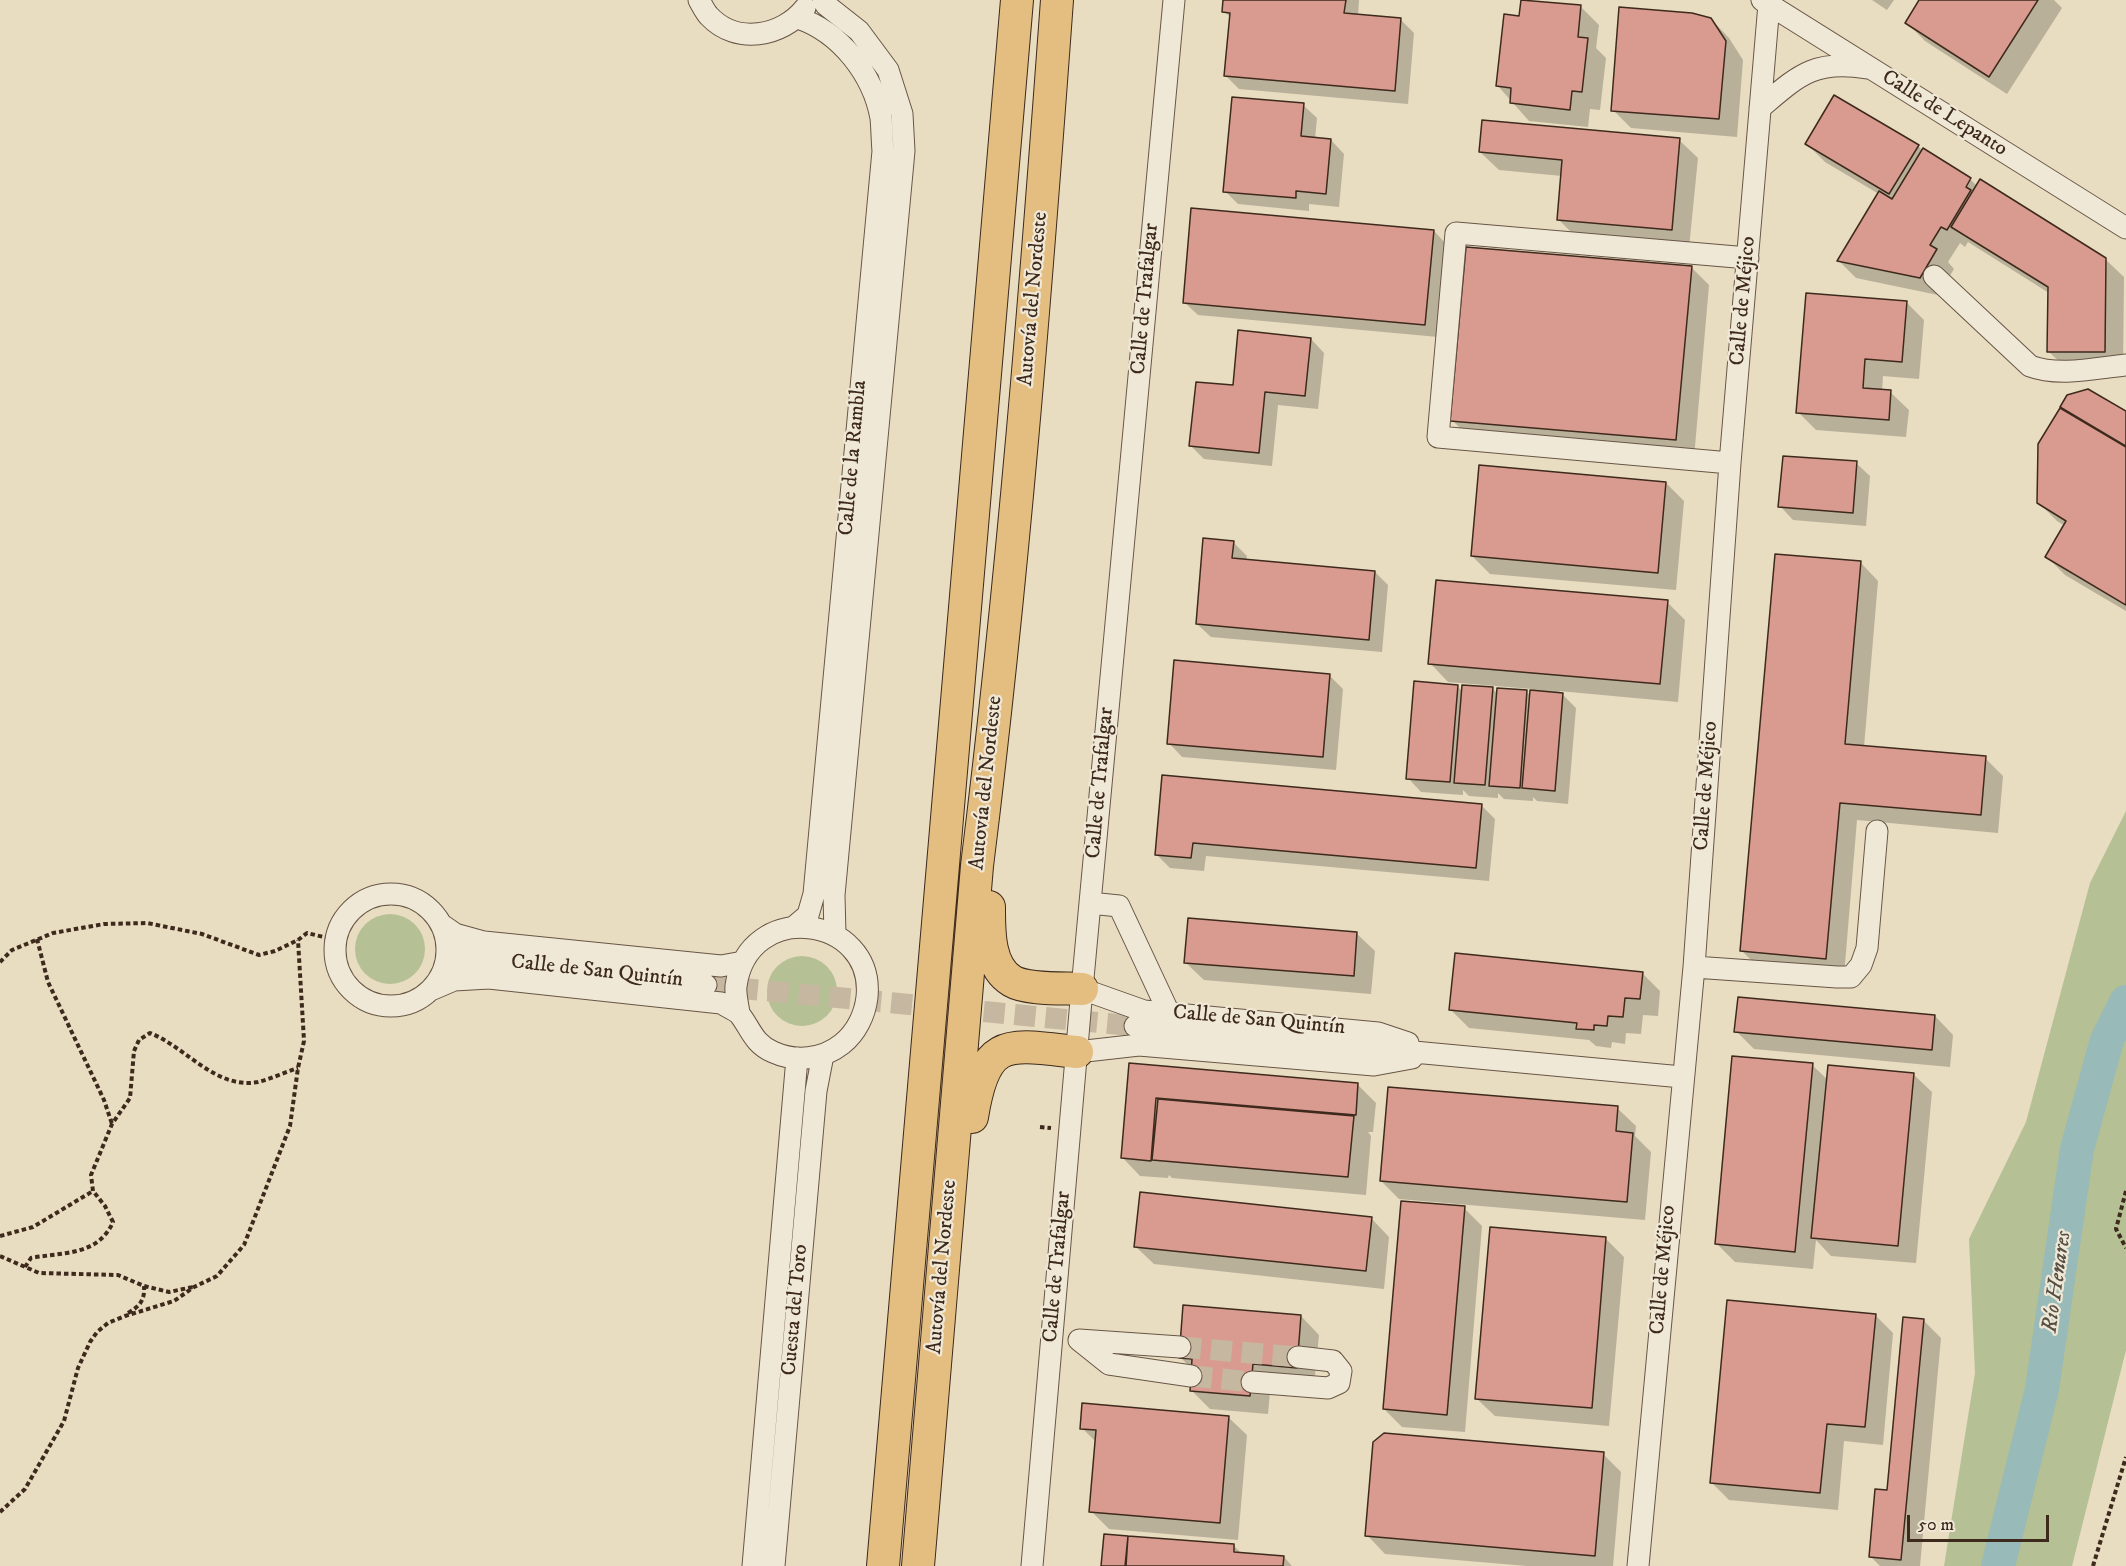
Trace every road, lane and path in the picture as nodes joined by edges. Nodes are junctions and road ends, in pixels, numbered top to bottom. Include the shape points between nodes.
1 (699, 0) edge
2 (812, 0) edge
3 (823, 0) edge
4 (1017, 0) edge
5 (1057, 0) edge
6 (1174, 0) edge
7 (1766, 2) edge
8 (798, 18) junction
9 (1871, 69) junction
10 (1760, 108) junction
11 (2126, 228) edge
12 (1748, 258) junction
13 (1934, 276) dead end
14 (2126, 365) edge
15 (1730, 463) junction
16 (991, 755) junction
17 (1877, 831) dead end
18 (1090, 903) junction
19 (795, 926) junction
20 (445, 932) junction
21 (835, 935) junction
22 (37, 939) junction
23 (298, 940) junction
24 (336, 940) junction
25 (489, 960) junction
26 (0, 962) edge
27 (743, 962) junction
28 (1694, 967) junction
29 (438, 982) junction
30 (706, 985) tunnel mouth
31 (1082, 989) junction
32 (739, 1013) junction
33 (1170, 1013) junction
34 (1135, 1026) tunnel mouth
35 (1077, 1052) junction
36 (1436, 1054) junction
37 (823, 1055) junction
38 (797, 1058) junction
39 (298, 1068) junction
40 (1682, 1077) junction
41 (112, 1124) junction
42 (93, 1191) junction
43 (2126, 1191) edge
44 (0, 1236) edge
45 (2126, 1248) edge
46 (0, 1256) edge
47 (25, 1267) junction
48 (144, 1286) junction
49 (194, 1287) junction
50 (125, 1316) junction
51 (1052, 1338) junction
52 (1079, 1340) junction
53 (1179, 1347) tunnel mouth
54 (1298, 1357) tunnel mouth
55 (1191, 1376) tunnel mouth
56 (1252, 1382) tunnel mouth
57 (2126, 1457) edge
58 (0, 1512) edge
59 (753, 1566) edge
60 (774, 1566) edge
61 (883, 1566) edge
62 (918, 1566) edge
63 (933, 1566) edge
64 (1032, 1566) edge
65 (1638, 1566) edge
66 (2093, 1566) edge

1 - 8 street via 709,16 729,29 751,34 777,30
2 - 8 street
3 - 21 street via 859,31 888,70 902,114 904,151 834,895
4 - 61 highway, Autovía del Nordeste
5 - 16 highway, Autovía del Nordeste via 1036,284
6 - 18 street, Calle de Trafalgar
7 - 9 street, Calle de Lepanto
7 - 10 street, Calle de Méjico
8 - 19 street, Calle de la Rambla via 814,24 843,46 868,81 880,118 882,151 814,894 808,915
9 - 10 street via 1839,66 1808,71
9 - 11 street, Calle de Lepanto
10 - 12 street, Calle de Méjico
12 - 15 street, Calle de Méjico
12 - 15 street via 1456,233 1438,437
13 - 14 street via 2030,366 2055,372
15 - 28 street, Calle de Méjico
16 - 31 highway via 989,922 997,964 1012,981 1024,985
16 - 62 highway, Autovía del Nordeste via 977,866
17 - 28 street via 1867,948 1861,965 1851,976
18 - 31 street, Calle de Trafalgar
18 - 33 street via 1119,906
19 - 21 street
19 - 27 street via 774,932 756,944
20 - 24 street via 432,910 417,900 400,894 382,894 351,910 340,925
20 - 25 street, Calle de San Quintín via 467,953
20 - 27 street via 484,942 721,966
20 - 29 street via 448,951
21 - 37 street via 852,949 863,967 865,1009 849,1037
22 - 23 path via 104,924 147,923 202,934 260,955
22 - 26 path via 12,950
22 - 41 path via 48,982
23 - 24 path via 307,933
23 - 39 path via 304,1041
24 - 29 street via 335,960 341,977 352,992 367,1002 384,1007 402,1006 419,1000
25 - 29 street, Calle de San Quintín via 456,967
25 - 30 street, Calle de San Quintín
27 - 32 street via 736,987
28 - 40 street, Calle de Méjico
29 - 32 street via 489,978 721,1003
31 - 33 street, Calle de San Quintín via 1144,1011
31 - 35 street, Calle de Trafalgar
32 - 38 street via 752,1036 772,1051
33 - 36 street, Calle de San Quintín via 1378,1033
34 - 36 street, Calle de San Quintín
35 - 36 street, Calle de San Quintín via 1139,1045 1374,1065
35 - 51 street, Calle de Trafalgar
35 - 63 highway via 1012,1047 999,1053 980,1078 970,1130
36 - 40 street, Calle de San Quintín
37 - 38 street
37 - 60 street, Cuesta del Toro via 816,1091
38 - 59 street
39 - 41 path via 257,1082 237,1082 219,1076 150,1033 139,1040 134,1050 130,1098
39 - 49 path via 290,1126 244,1245 217,1276
40 - 65 street, Calle de Méjico
41 - 42 path via 91,1175
42 - 44 path via 33,1227
42 - 47 path via 112,1222 108,1234 98,1243 76,1251 32,1258
43 - 45 path via 2116,1229
46 - 47 path
47 - 48 path via 39,1273 118,1275
48 - 49 path via 170,1292
48 - 50 path via 145,1297 139,1307
49 - 50 path via 174,1301
50 - 58 path via 108,1323 90,1342 78,1368 64,1421 25,1489
51 - 52 street
51 - 64 street, Calle de Trafalgar
52 - 53 street
52 - 55 street via 1109,1364
54 - 56 street via 1333,1361 1341,1371 1339,1383 1328,1388
57 - 66 path

